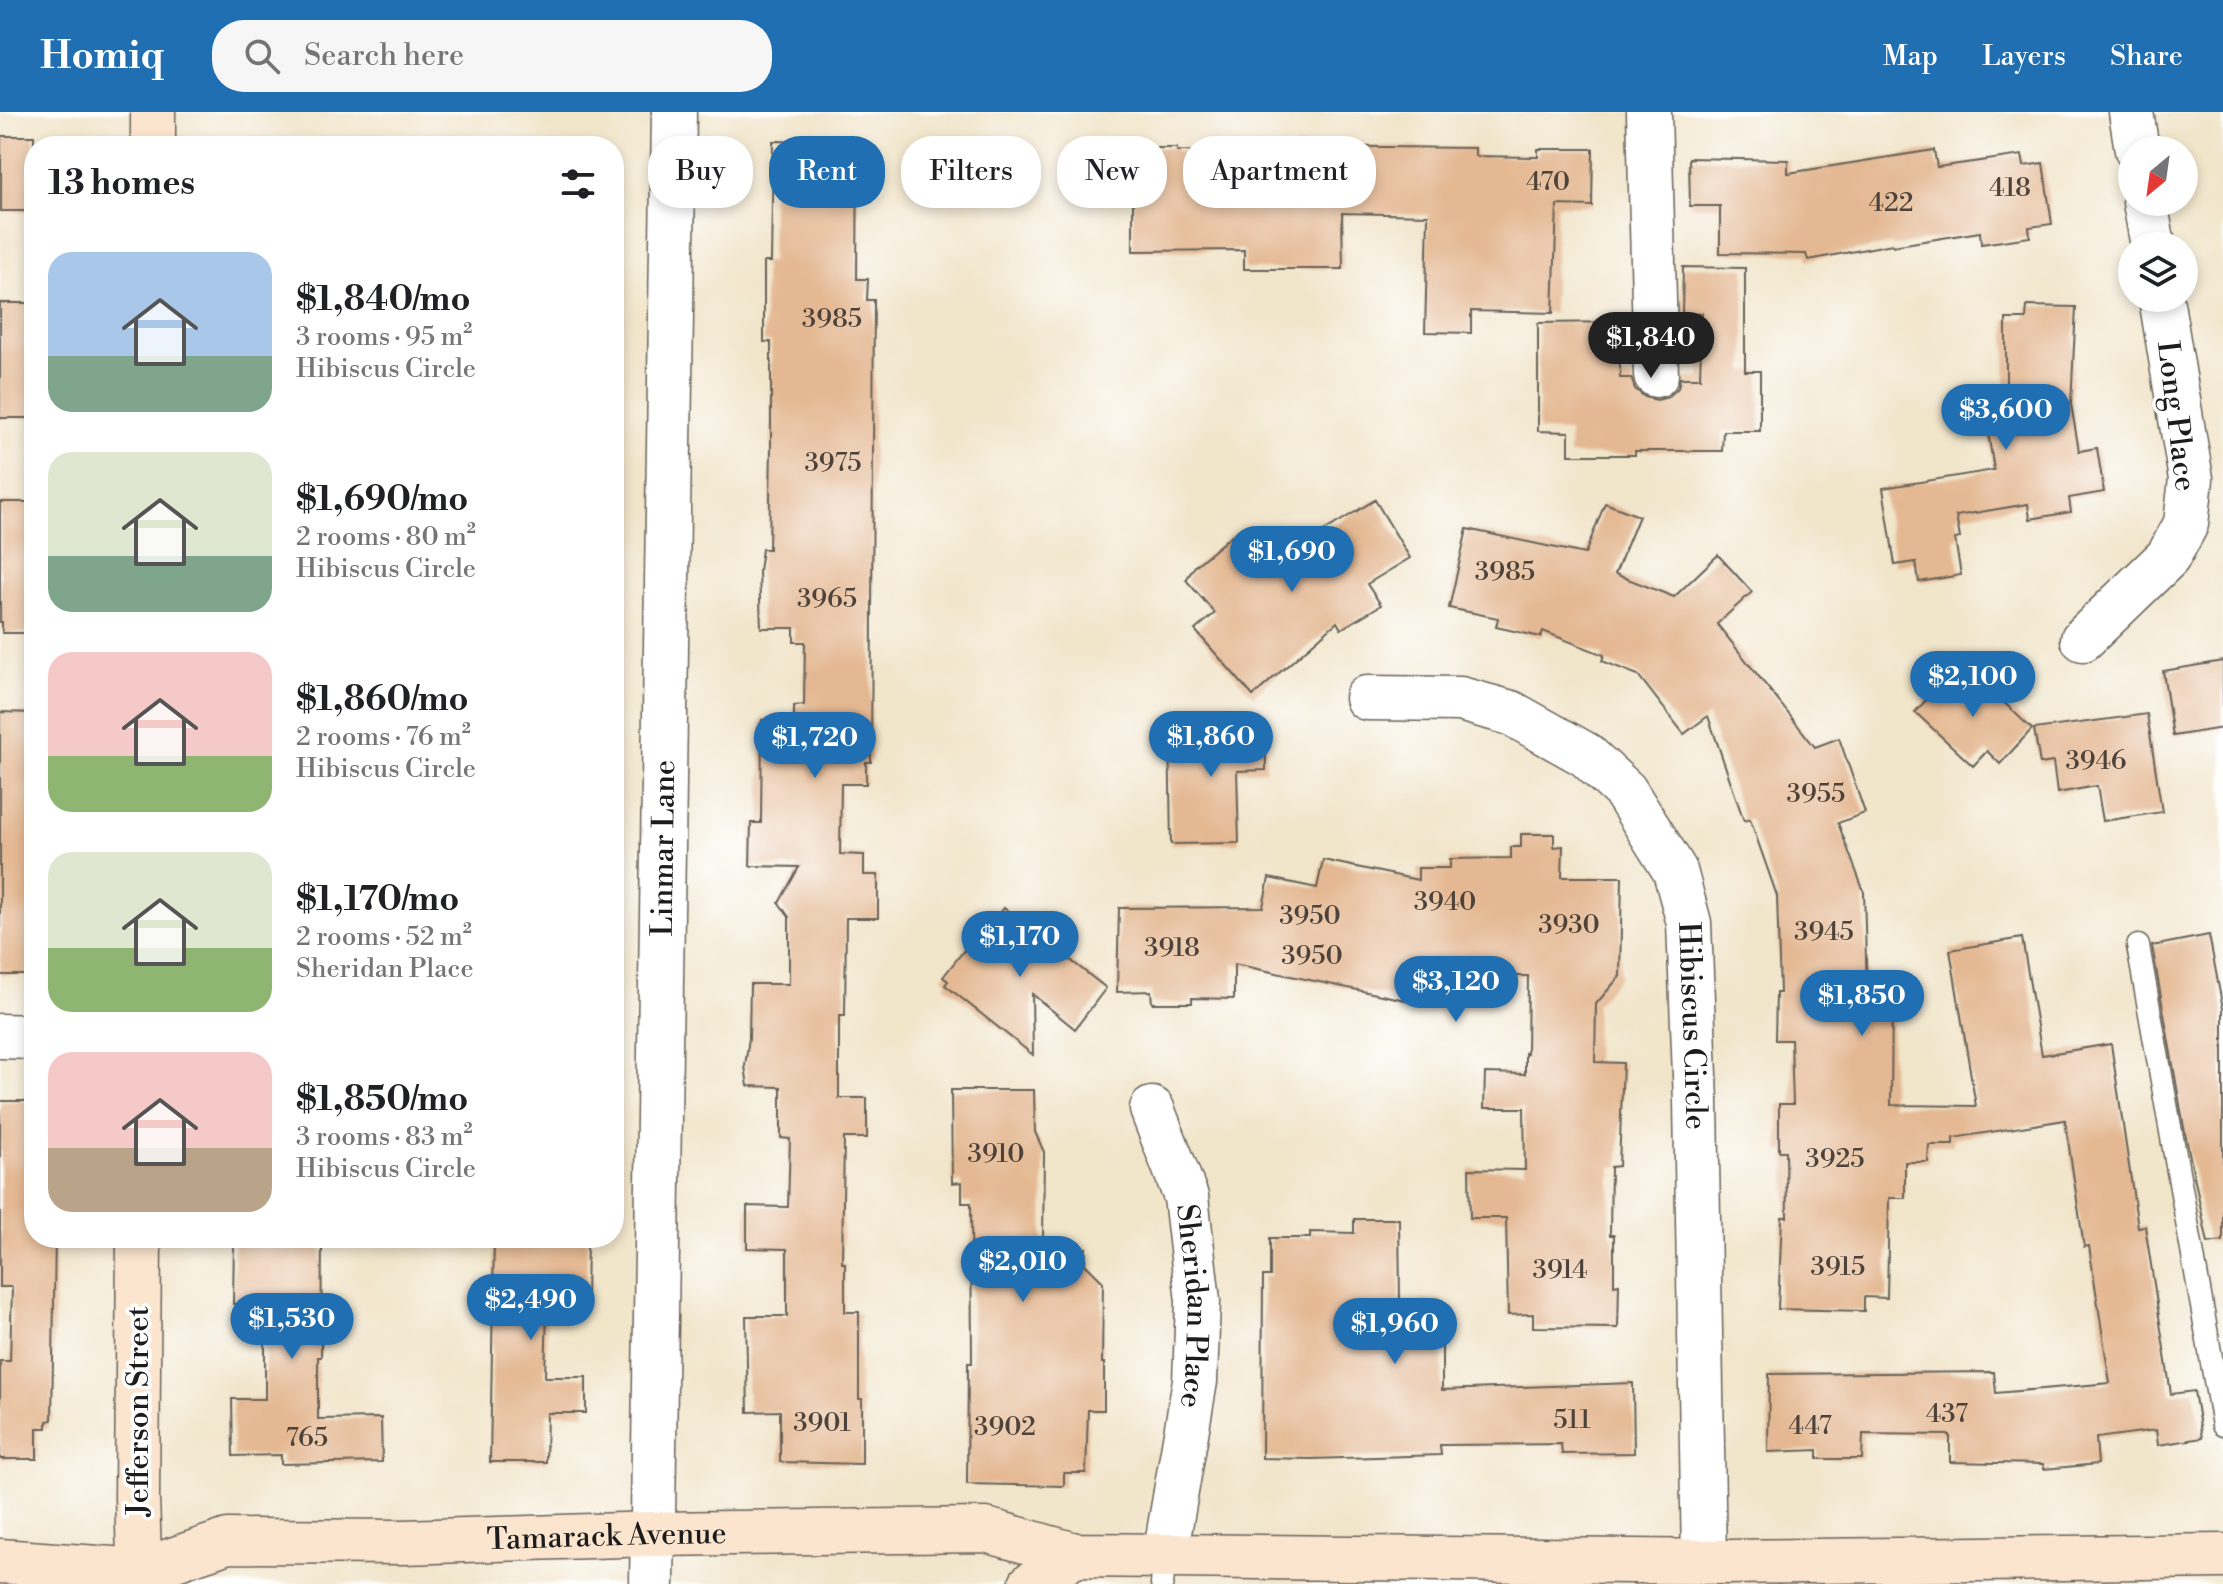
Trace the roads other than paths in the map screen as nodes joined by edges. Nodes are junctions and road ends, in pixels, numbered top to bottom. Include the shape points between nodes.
1 (153, 112) edge
2 (674, 112) edge
3 (1649, 112) edge
4 (2131, 112) edge
5 (153, 136) edge
6 (2135, 136) edge
7 (2163, 312) edge
8 (1656, 375) dead end
9 (2083, 639) dead end
10 (1367, 698) dead end
11 (2138, 946) dead end
12 (0, 1036) edge
13 (24, 1037) edge
14 (1152, 1109) dead end
15 (139, 1248) edge
16 (2223, 1425) edge
17 (653, 1534) junction
18 (1075, 1555) junction
19 (2223, 1556) edge
20 (0, 1561) edge
21 (1718, 1569) edge
22 (1163, 1570) edge
23 (1470, 1572) edge
24 (147, 1580) edge
25 (652, 1584) edge
26 (1031, 1584) edge

1 - 5 main road
2 - 17 street, Linmar Lane
3 - 8 street
4 - 6 street
7 - 9 street, Long Place via 2191,479 2186,524 2168,557
10 - 21 street, Hibiscus Circle via 1460,699 1511,713 1586,755 1625,791 1675,871 1689,923
11 - 16 lane
12 - 13 street
14 - 22 street, Sheridan Place via 1186,1197 1198,1301 1195,1381
15 - 24 main road, Jefferson Street via 137,1498
17 - 18 main road, Tamarack Avenue via 986,1530
17 - 24 main road, Tamarack Avenue via 228,1541
17 - 25 street, Linmar Lane
18 - 22 main road, Tamarack Avenue
18 - 26 main road
19 - 21 main road, Tamarack Avenue
20 - 24 main road, Tamarack Avenue
21 - 23 main road, Tamarack Avenue
22 - 23 main road, Tamarack Avenue

